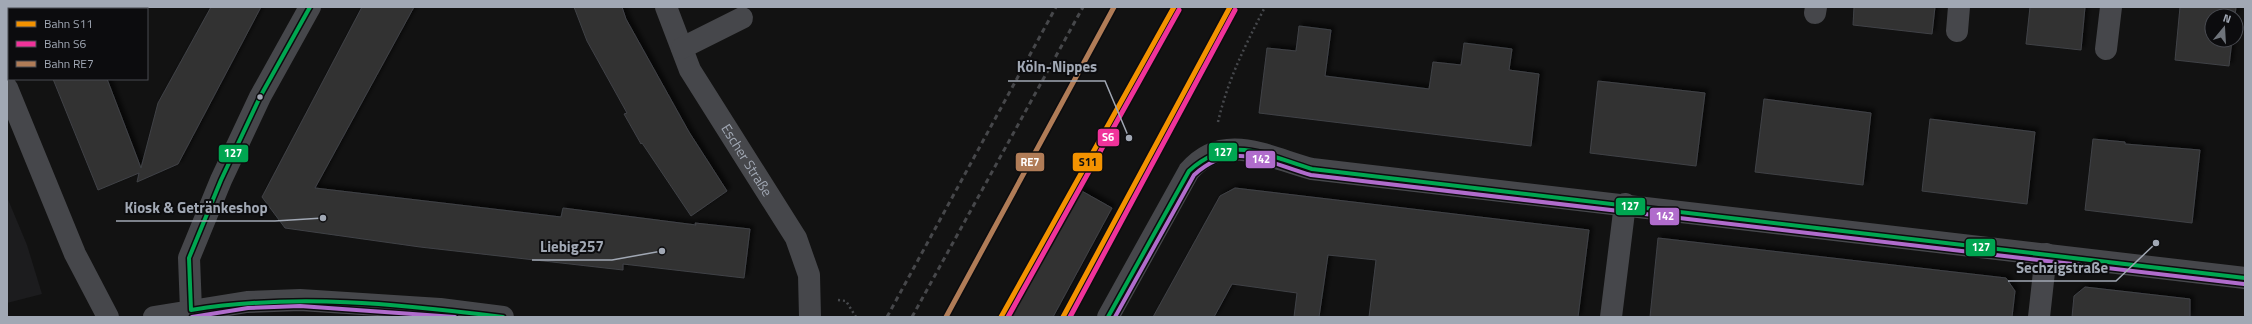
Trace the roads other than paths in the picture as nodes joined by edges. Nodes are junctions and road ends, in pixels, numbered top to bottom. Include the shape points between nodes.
1 (310, 7) edge
2 (666, 7) edge
3 (1959, 7) edge
4 (2111, 7) edge
5 (742, 18) dead end
6 (1957, 31) dead end
7 (682, 48) junction
8 (2106, 49) dead end
9 (7, 88) edge
10 (1624, 204) junction
11 (2046, 254) junction
12 (2245, 278) edge
13 (191, 310) junction
14 (108, 317) edge
15 (154, 317) edge
16 (503, 317) edge
17 (810, 317) edge
18 (1108, 317) edge
19 (1611, 317) edge
20 (2040, 317) edge

1 - 13 street via 260,98 221,180 189,258
2 - 7 street, Escher Straße
3 - 6 street
4 - 8 street
5 - 7 street
7 - 17 street, Escher Straße via 690,70 796,238 809,275
9 - 14 street via 75,254
10 - 11 street
10 - 18 street via 1312,169 1266,155 1234,148 1223,149 1211,152 1189,171
10 - 19 street
11 - 12 street
11 - 20 street
13 - 15 street
13 - 16 street via 246,302 300,300 440,309

